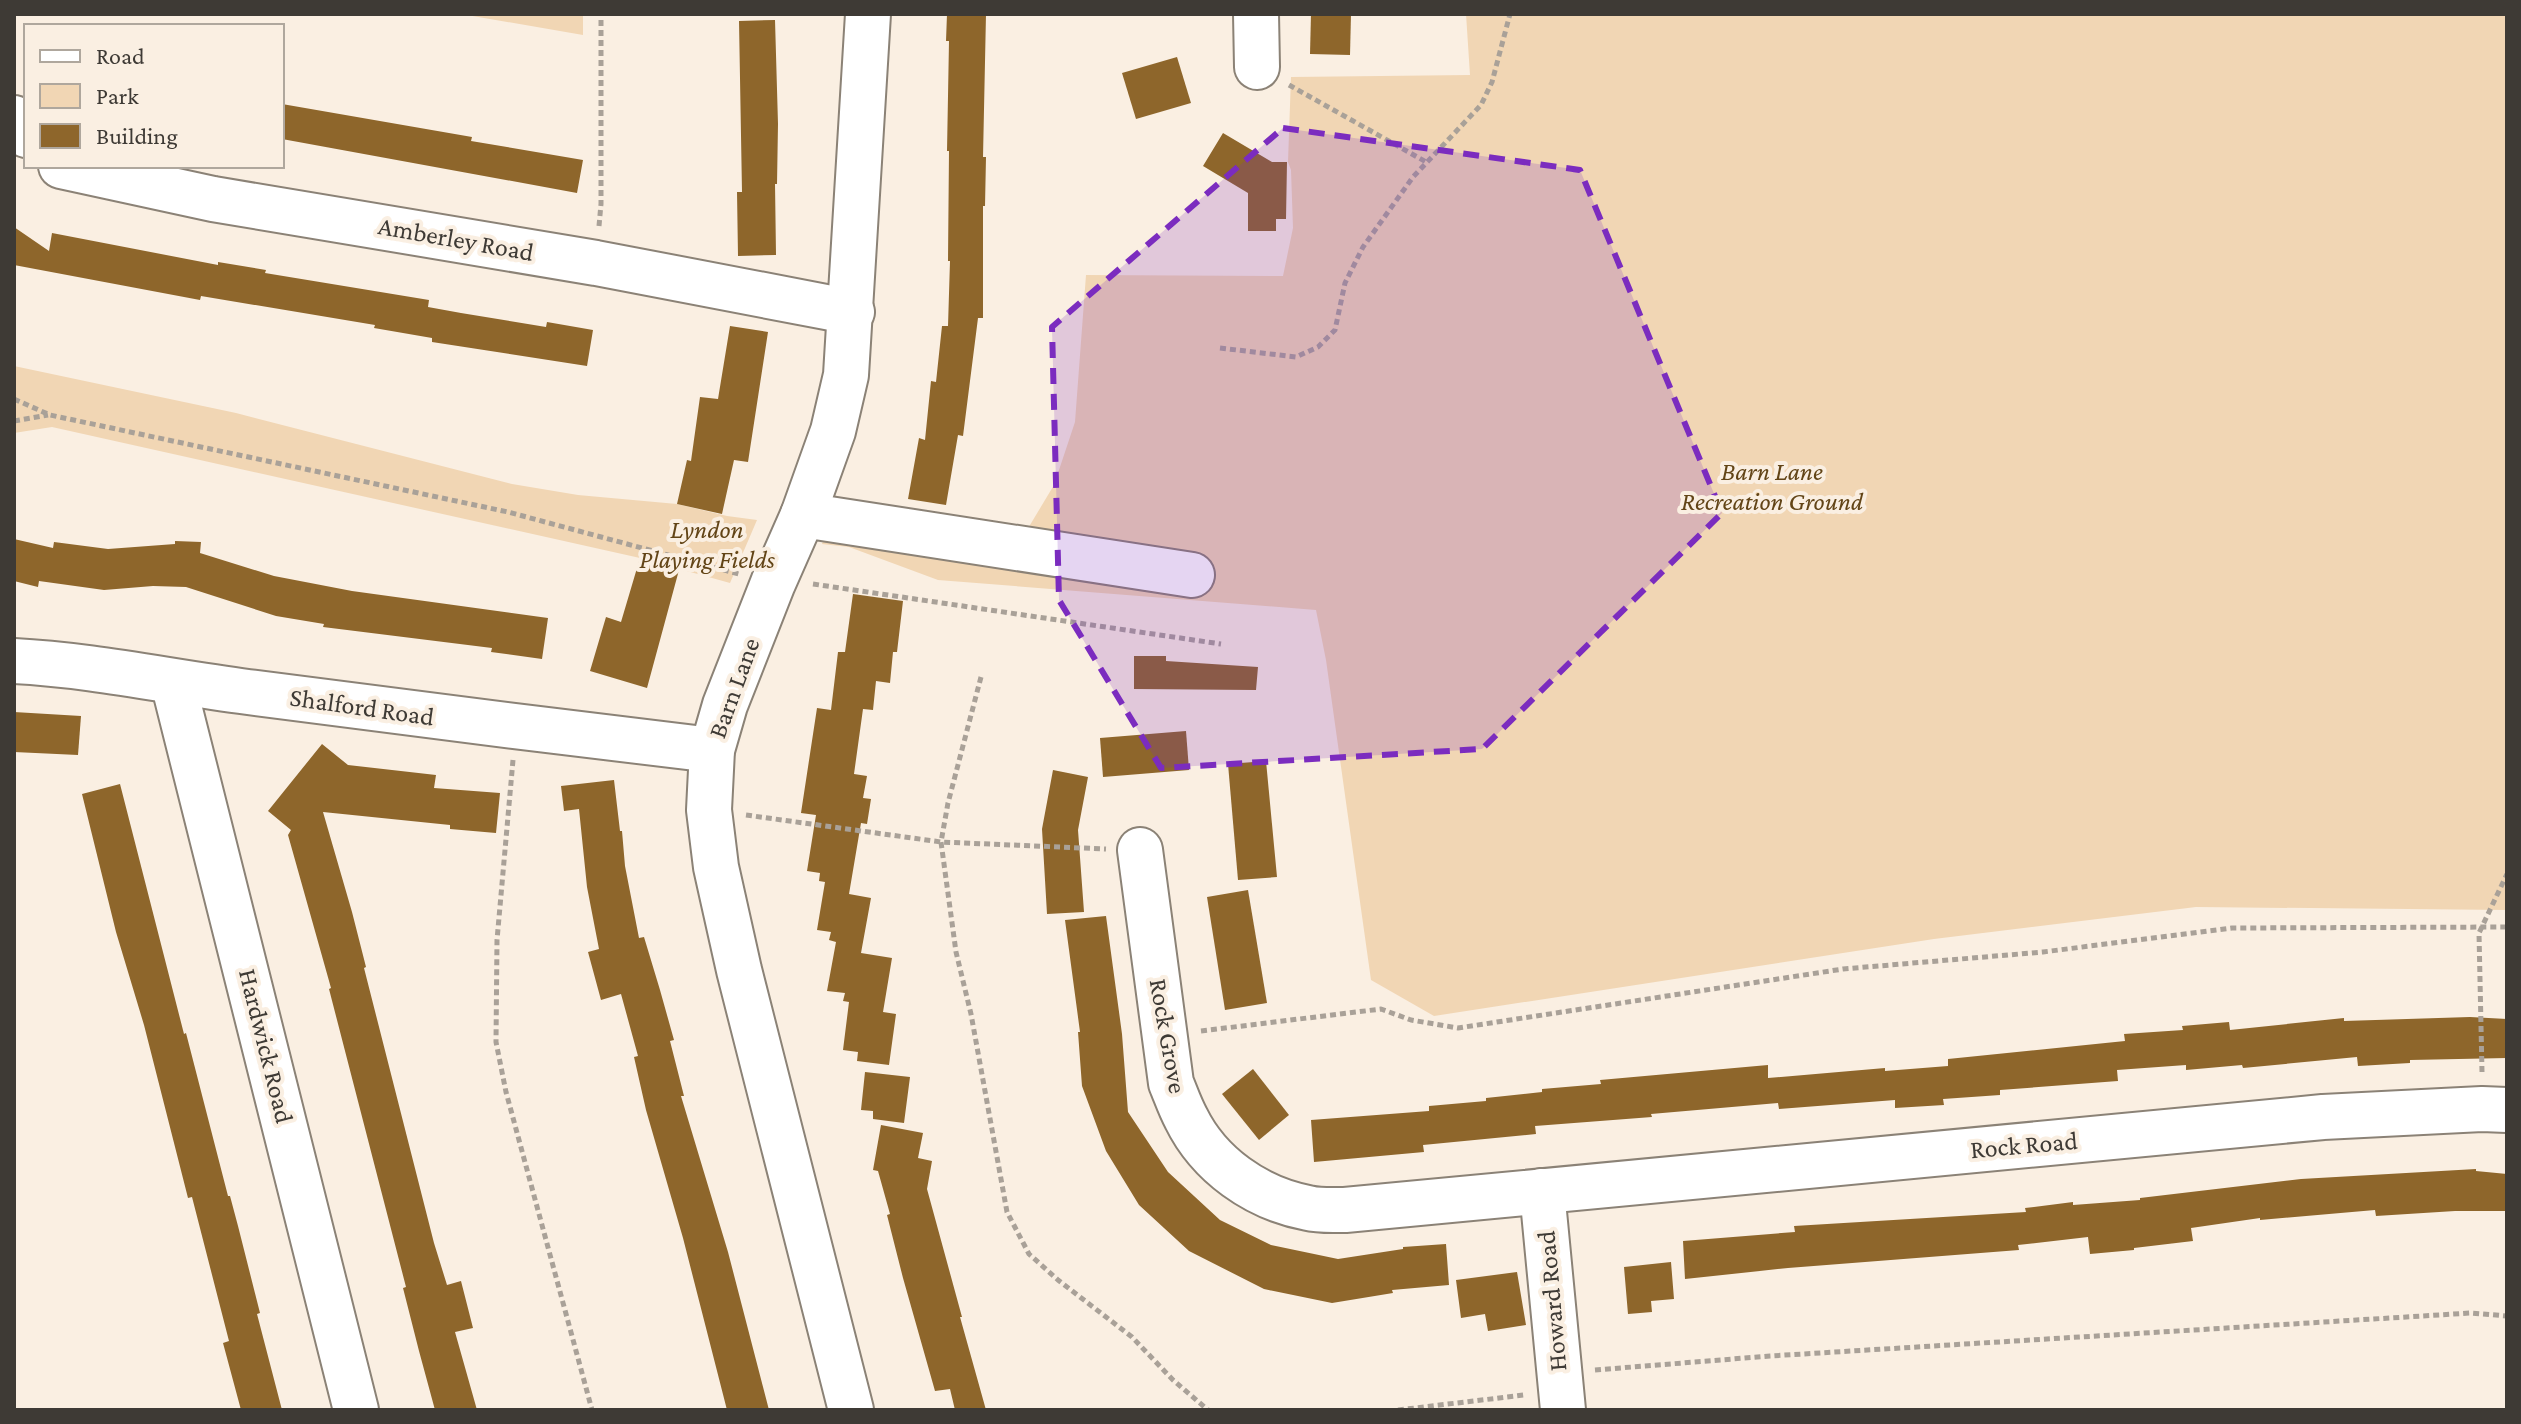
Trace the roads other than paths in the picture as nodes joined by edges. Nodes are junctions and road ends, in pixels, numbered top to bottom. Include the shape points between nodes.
1 (868, 14) edge
2 (1256, 14) edge
3 (1257, 67) road end
4 (70, 168) edge
5 (852, 312) junction
6 (803, 515) junction
7 (1192, 575) dead end
8 (14, 661) edge
9 (173, 682) junction
10 (712, 750) junction
11 (1140, 850) road end
12 (2495, 1110) edge
13 (1542, 1191) junction
14 (1561, 1391) edge
15 (356, 1410) edge
16 (851, 1410) edge

1 - 5 street, Barn Lane
2 - 3 street
4 - 5 street, Amberley Road via 213,199
5 - 6 street, Barn Lane via 837,417
6 - 7 street
6 - 10 street, Barn Lane via 725,705
8 - 9 street, Shalford Road via 60,663
9 - 10 street, Shalford Road
9 - 15 street, Hardwick Road
10 - 16 street, Barn Lane via 709,810 716,867
11 - 13 street, Rock Grove via 1171,1083 1200,1142 1243,1184 1312,1209 1345,1210
12 - 13 street, Rock Road via 2323,1117
13 - 14 street, Howard Road

